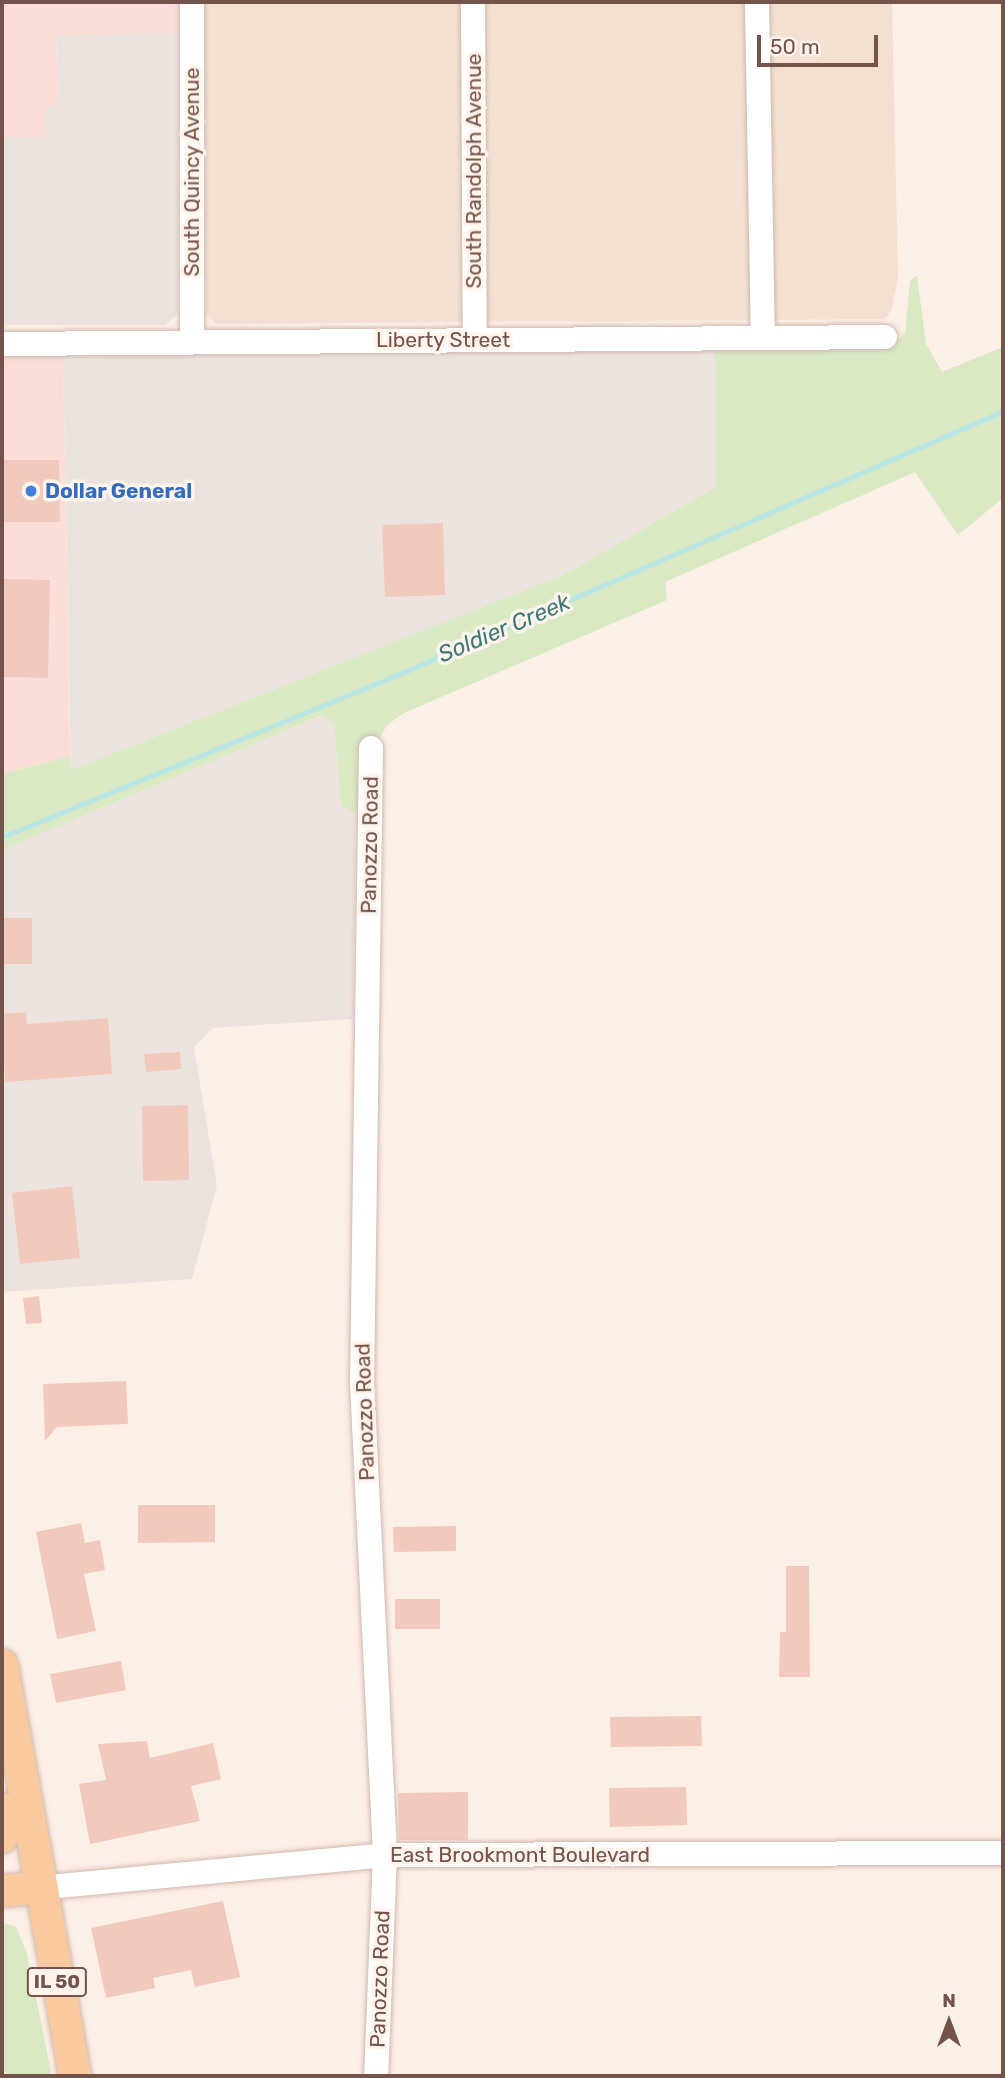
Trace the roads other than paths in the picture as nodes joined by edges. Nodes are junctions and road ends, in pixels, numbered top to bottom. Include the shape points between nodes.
1 (192, 2) edge
2 (473, 2) edge
3 (757, 2) edge
4 (885, 337) dead end
5 (763, 338) junction
6 (475, 340) junction
7 (192, 342) junction
8 (2, 344) edge
9 (371, 748) dead end
10 (2, 1665) edge
11 (2, 1809) edge
12 (2, 1837) edge
13 (1003, 1853) edge
14 (385, 1855) junction
15 (38, 1888) junction
16 (2, 1889) edge
17 (75, 2076) edge
18 (376, 2076) edge

1 - 7 street, South Quincy Avenue
2 - 6 street, South Randolph Avenue
3 - 5 street
4 - 5 street, Liberty Street
5 - 6 street, Liberty Street
6 - 7 street, Liberty Street
7 - 8 street, Liberty Street
9 - 14 street, Panozzo Road via 362,1383
10 - 15 main road, IL 50
11 - 12 main road
13 - 14 street, East Brookmont Boulevard
14 - 15 street, East Brookmont Boulevard
14 - 18 street, Panozzo Road
15 - 16 main road, East Brookmont Boulevard
15 - 17 main road, IL 50

